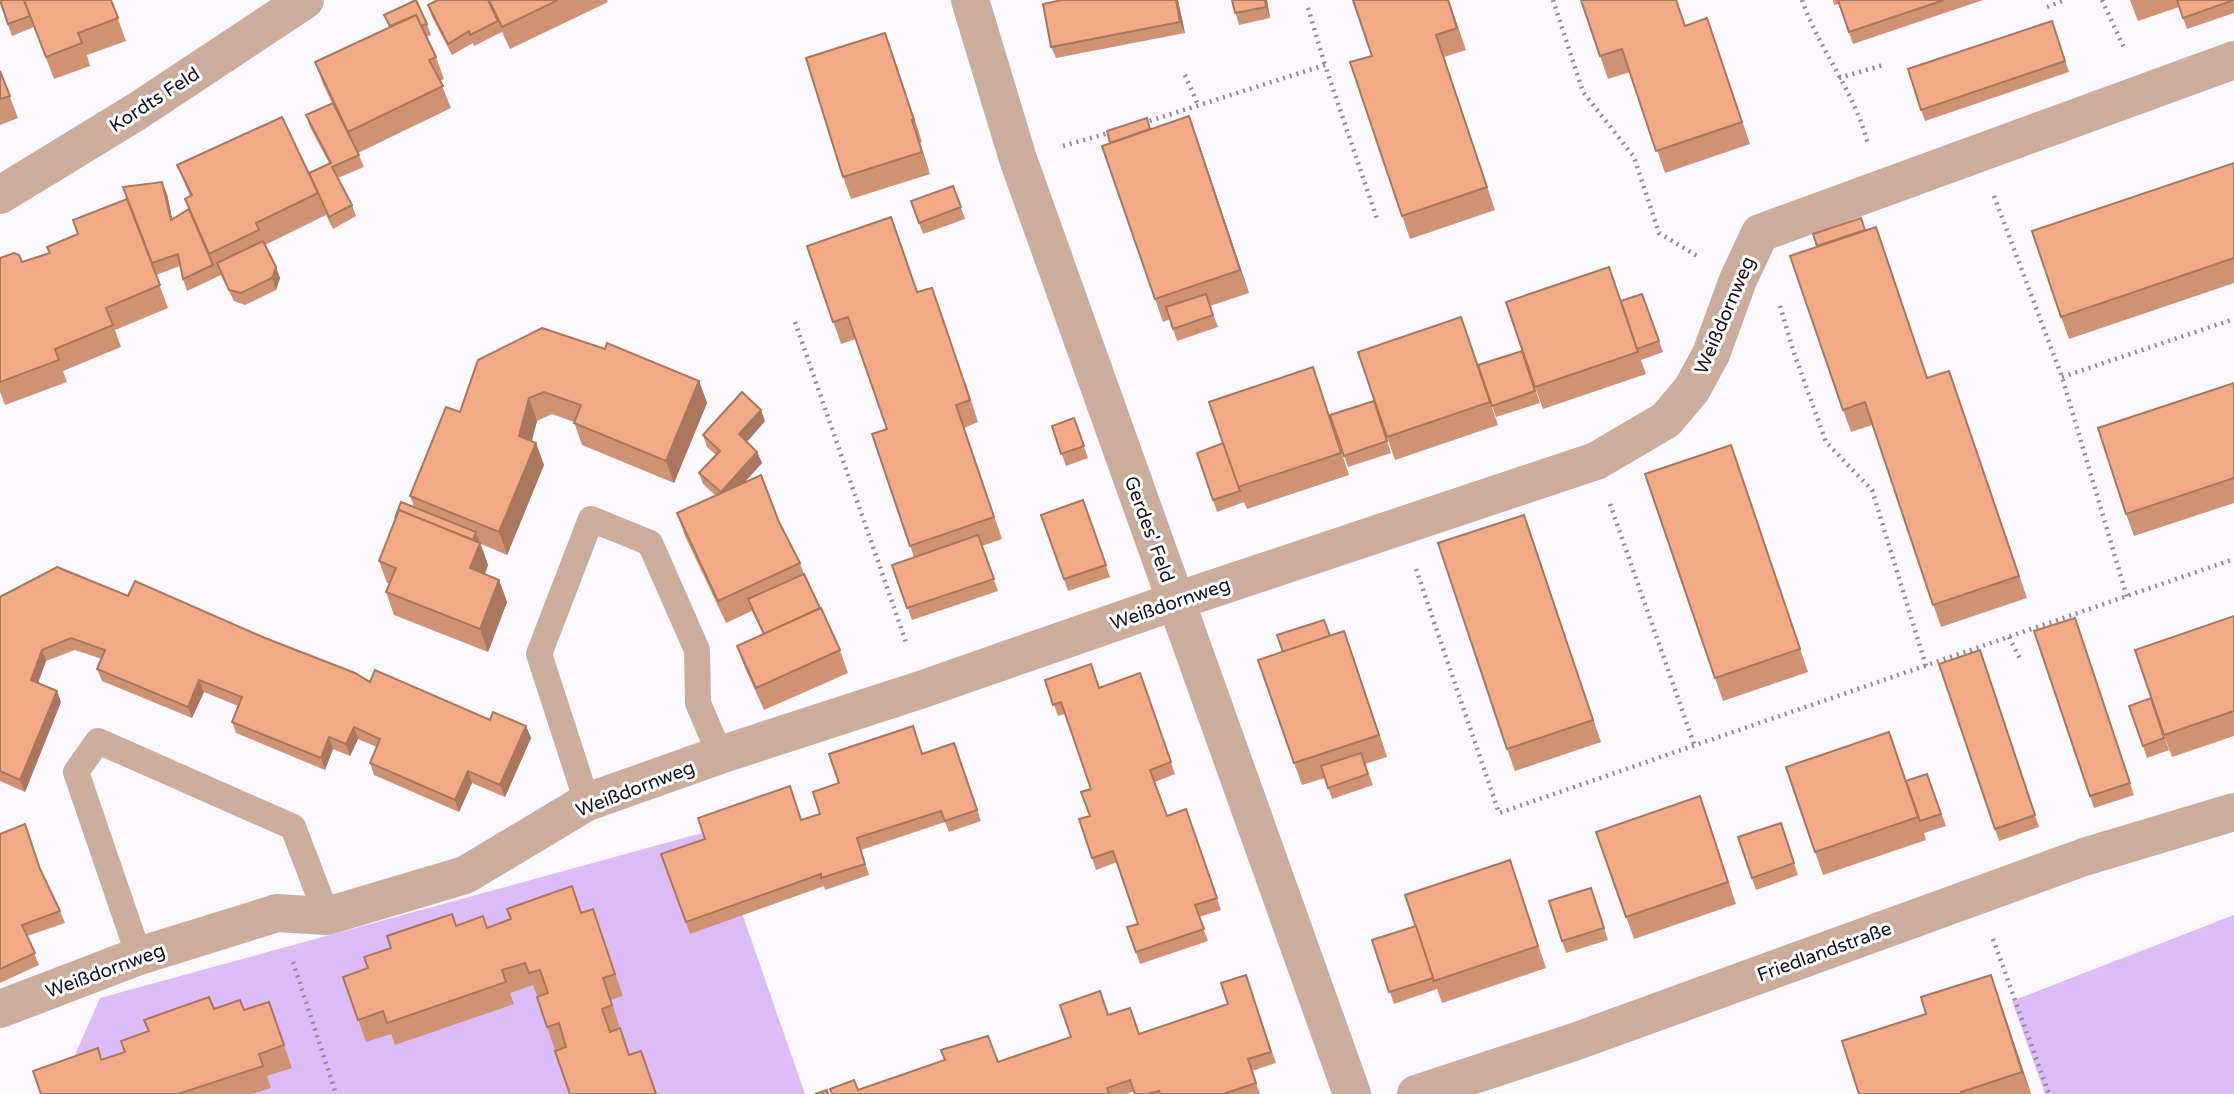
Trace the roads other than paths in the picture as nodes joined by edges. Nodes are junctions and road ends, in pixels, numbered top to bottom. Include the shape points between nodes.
1 (305, 0) edge
2 (970, 0) edge
3 (2234, 60) edge
4 (0, 195) edge
5 (1176, 601) junction
6 (720, 755) junction
7 (587, 802) junction
8 (2234, 812) edge
9 (327, 916) junction
10 (139, 956) junction
11 (0, 1009) edge
12 (1352, 1094) edge
13 (1416, 1094) edge

1 - 4 street, Kordts Feld
2 - 5 street, Gerdes' Feld via 1018,159
3 - 5 street, Weißdornweg via 1760,233 1692,389 1666,420 1596,461
5 - 6 street, Weißdornweg
5 - 12 street, Gerdes' Feld
6 - 7 street, Weißdornweg
6 - 7 lane via 698,702 697,650 650,543 591,519 538,654
7 - 9 street, Weißdornweg via 465,875
8 - 13 street, Friedlandstraße via 2084,857 1577,1041
9 - 10 street, Weißdornweg via 277,913
9 - 10 lane via 293,827 98,741 76,772
10 - 11 street, Weißdornweg

